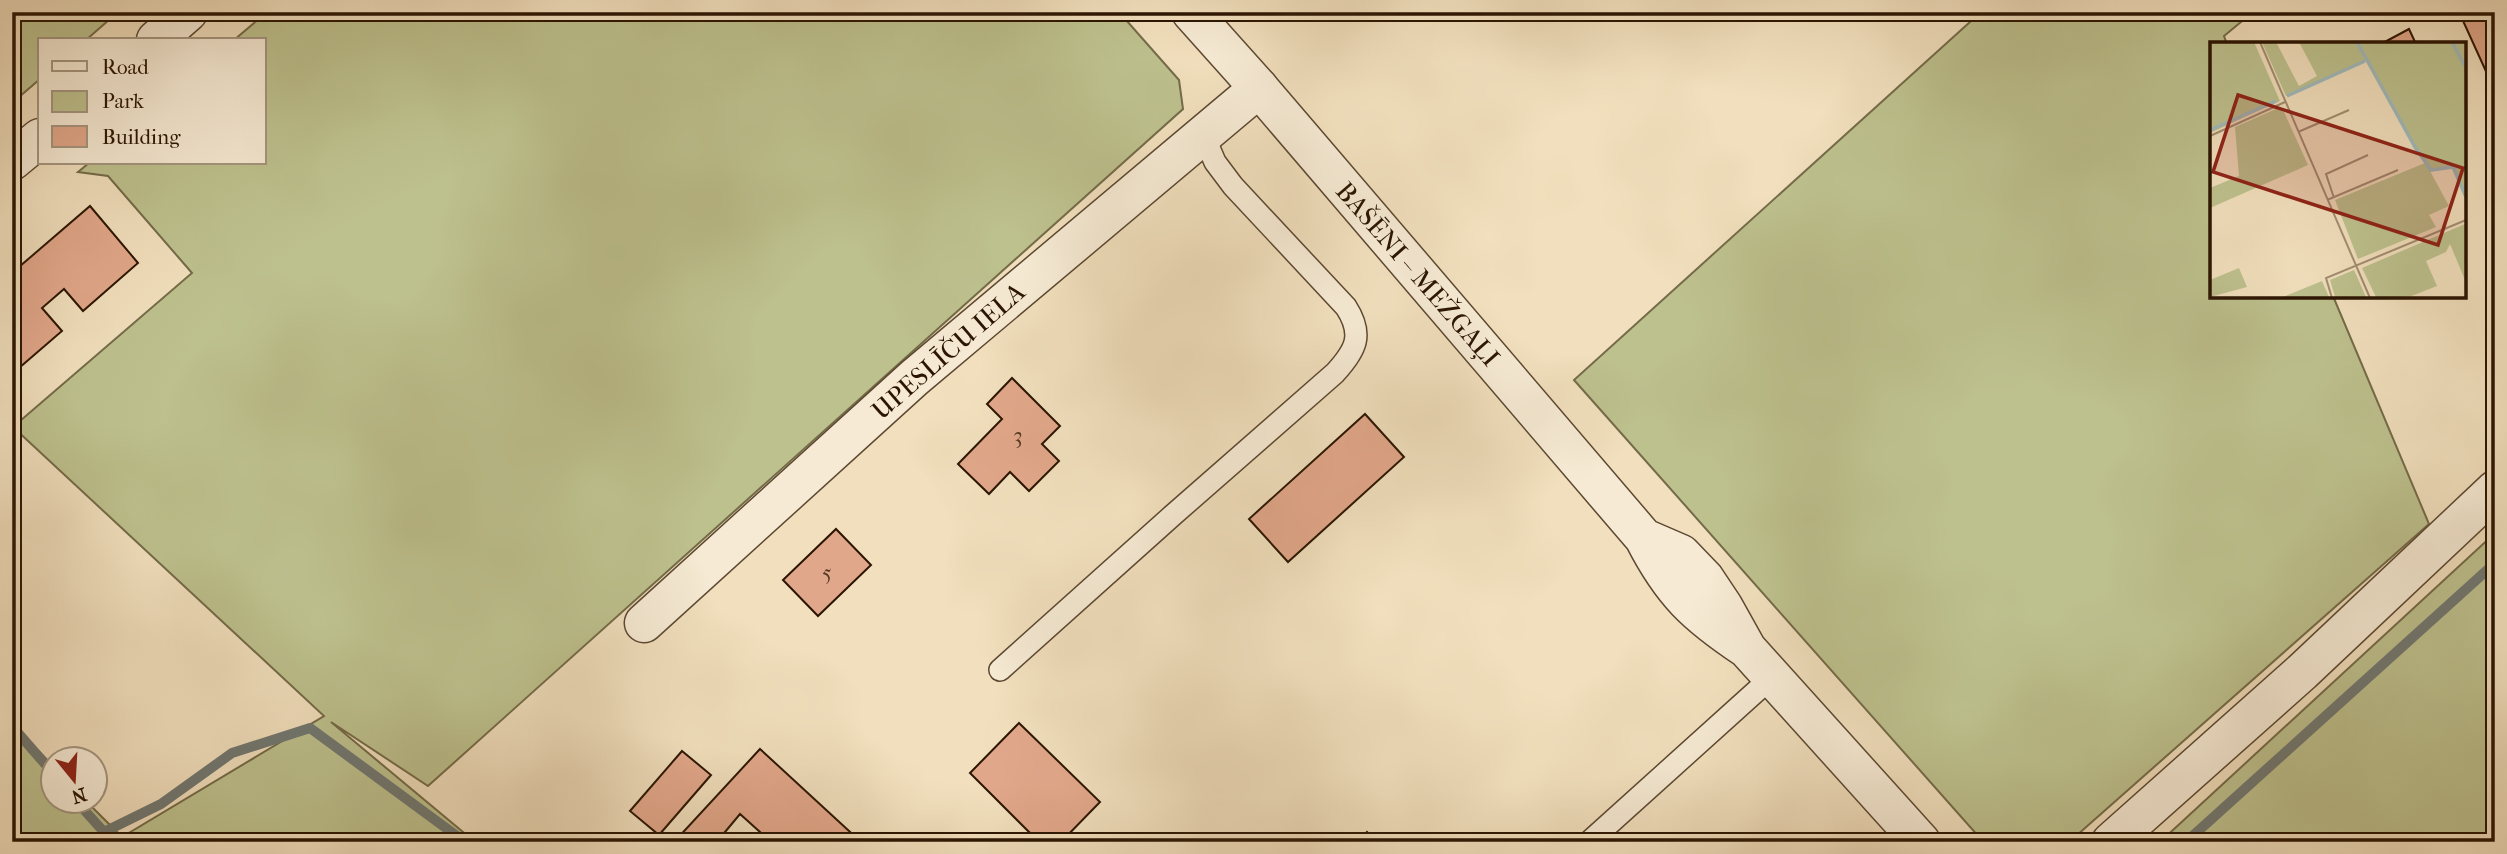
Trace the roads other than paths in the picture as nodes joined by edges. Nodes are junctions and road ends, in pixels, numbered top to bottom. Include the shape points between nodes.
1 (188, 12) edge
2 (1191, 12) edge
3 (158, 38) edge
4 (1259, 88) junction
5 (1203, 134) junction
6 (38, 140) edge
7 (12, 161) edge
8 (2495, 490) edge
9 (644, 623) dead end
10 (1000, 670) dead end
11 (1772, 677) junction
12 (1589, 842) edge
13 (1921, 842) edge
14 (2111, 842) edge

1 - 3 street
2 - 4 street, BAŠĒNI – MEŽGAĻI
4 - 5 street, UPESLĪČU IELA
4 - 11 street, BAŠĒNI – MEŽGAĻI via 1644,538 1680,597 1747,649
5 - 9 street, UPESLĪČU IELA via 914,378
5 - 10 lane via 1215,162 1233,186 1346,307 1355,327 1354,346 1335,373
6 - 7 street
8 - 14 street via 2302,672
11 - 12 lane
11 - 13 street, BAŠĒNI – MEŽGAĻI

